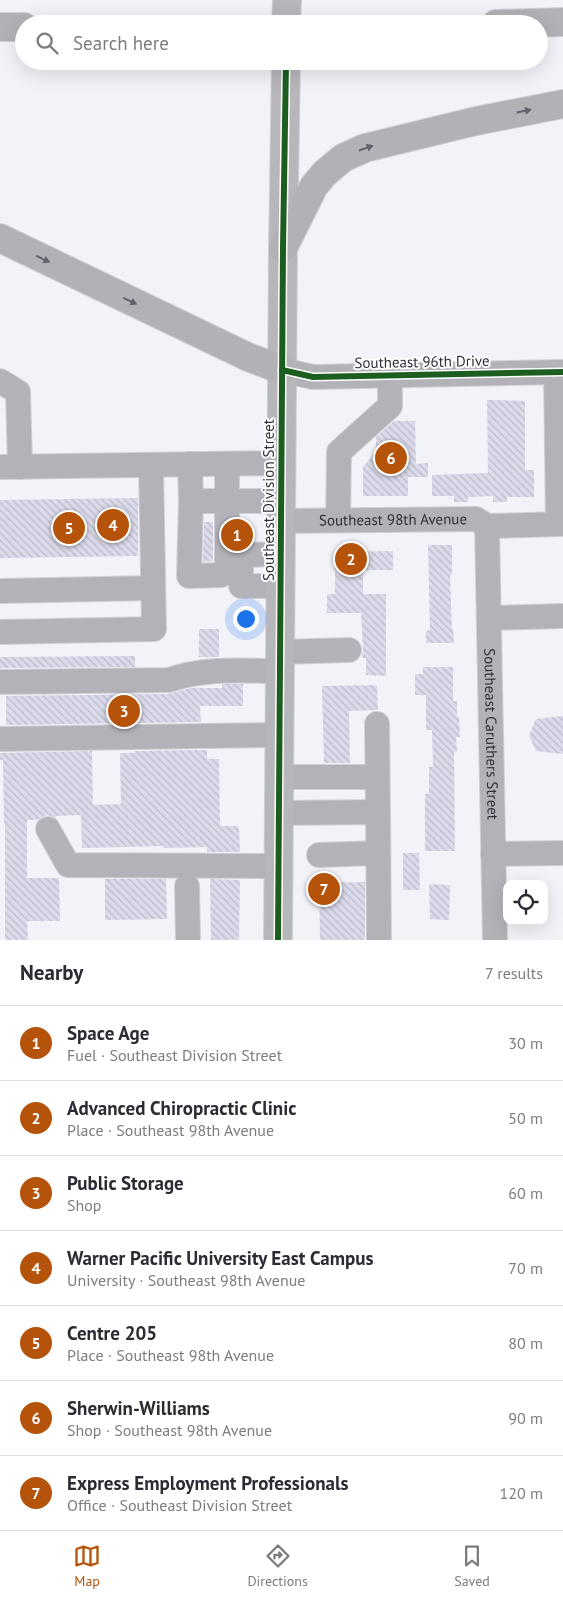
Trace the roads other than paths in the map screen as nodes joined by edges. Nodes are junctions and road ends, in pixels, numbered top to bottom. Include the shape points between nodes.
1 (287, 0) edge
2 (286, 15) edge
3 (548, 22) edge
4 (563, 22) edge
5 (0, 27) edge
6 (15, 27) edge
7 (286, 70) edge
8 (563, 104) edge
9 (0, 238) edge
10 (283, 248) junction
11 (282, 370) junction
12 (560, 372) edge
13 (390, 376) junction
14 (0, 381) edge
15 (282, 463) junction
16 (190, 464) junction
17 (228, 464) junction
18 (151, 465) junction
19 (10, 467) edge
20 (191, 501) junction
21 (227, 501) junction
22 (282, 511) junction
23 (338, 520) junction
24 (560, 524) edge
25 (487, 526) junction
26 (281, 554) junction
27 (234, 572) junction
28 (281, 586) junction
29 (154, 588) junction
30 (0, 591) edge
31 (563, 616) edge
32 (489, 618) junction
33 (0, 632) edge
34 (349, 650) dead end
35 (280, 661) junction
36 (0, 682) edge
37 (376, 724) dead end
38 (280, 735) junction
39 (0, 739) edge
40 (377, 776) junction
41 (280, 777) junction
42 (378, 812) junction
43 (279, 813) junction
44 (48, 829) dead end
45 (378, 853) junction
46 (563, 853) edge
47 (493, 854) junction
48 (319, 855) dead end
49 (279, 866) junction
50 (187, 886) dead end
51 (188, 940) edge
52 (278, 940) edge
53 (379, 940) edge
54 (495, 940) edge

1 - 2 main road
3 - 4 highway
5 - 6 highway
7 - 10 main road, Southeast Division Street
10 -> 8 highway via 314,186 343,158 365,148
9 -> 11 highway via 248,357
10 - 11 main road, Southeast Division Street
11 - 13 street, Southeast 96th Drive via 313,377
11 - 15 main road, Southeast Division Street
12 - 13 street, Southeast 96th Drive
12 - 24 street
13 - 23 street via 390,406 340,452
14 - 19 street via 18,392
15 - 17 street
15 - 22 main road, Southeast Division Street
16 - 17 street
16 - 18 street
16 - 20 street
17 - 21 street
18 - 19 street
18 - 29 street
20 - 21 street, Southeast 98th Avenue
20 - 27 street via 189,576 221,576
21 - 22 street, Southeast 98th Avenue
21 - 27 street
22 - 23 street, Southeast 98th Avenue
22 - 26 main road, Southeast Division Street
23 - 25 street, Southeast 98th Avenue via 476,519
24 - 25 street, Southeast 98th Avenue
25 - 32 street, Southeast Caruthers Street
26 - 27 street via 241,555
26 - 28 main road, Southeast Division Street
27 - 28 street via 241,586
28 - 35 main road, Southeast Division Street
29 - 30 street
29 - 33 street via 154,629
31 - 32 street
32 - 47 street, Southeast Caruthers Street
34 - 35 street
35 - 36 street via 186,674 169,680
35 - 38 main road, Southeast Division Street
37 - 40 street
38 - 39 street
38 - 41 main road, Southeast Division Street
40 - 41 street
40 - 42 street
41 - 43 main road, Southeast Division Street
42 - 43 street
42 - 45 street
43 - 49 main road, Southeast Division Street
44 - 49 street via 68,865
45 - 48 street
45 - 53 street
46 - 47 street
47 - 54 street, Southeast Caruthers Street
49 - 52 main road, Southeast Division Street
50 - 51 street

